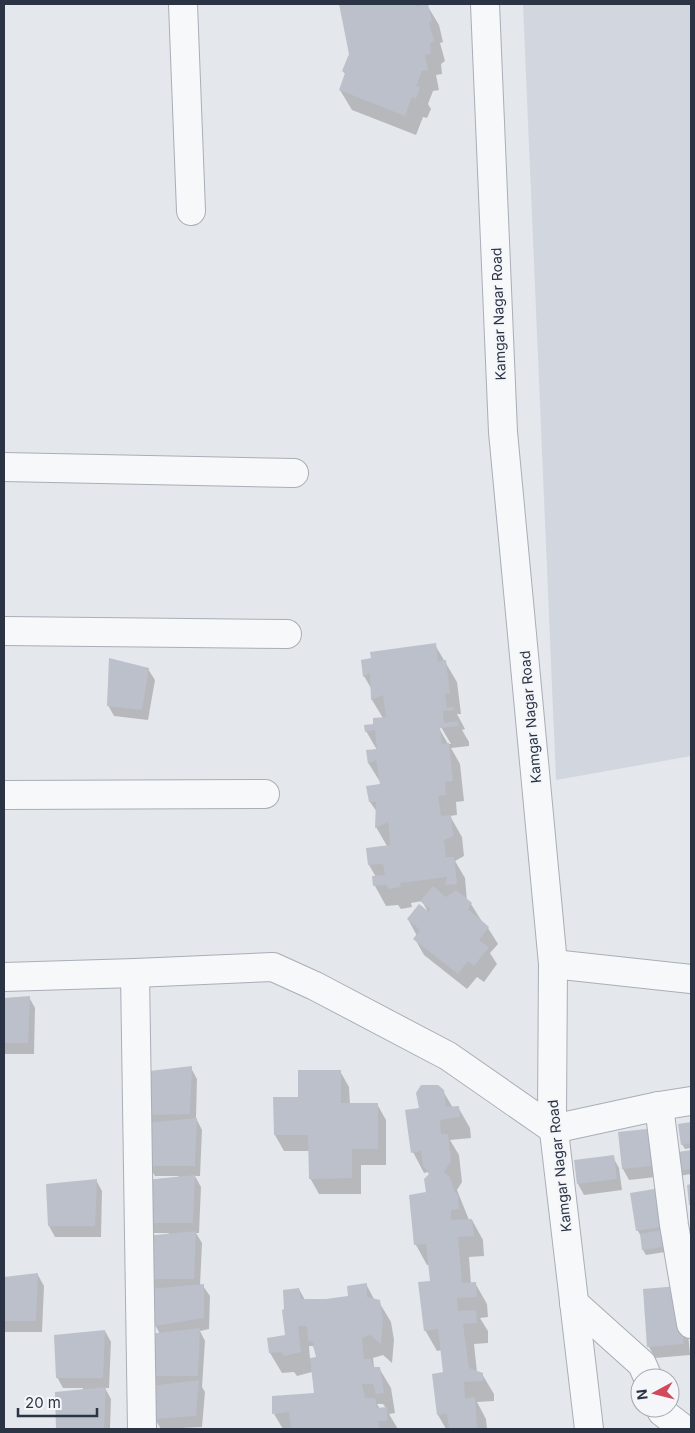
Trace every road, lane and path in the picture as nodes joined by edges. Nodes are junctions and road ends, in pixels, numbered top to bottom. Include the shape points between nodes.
1 (182, 4) edge
2 (485, 4) edge
3 (192, 211) dead end
4 (4, 467) edge
5 (294, 473) dead end
6 (4, 631) edge
7 (287, 634) dead end
8 (265, 794) dead end
9 (4, 795) edge
10 (553, 964) junction
11 (136, 974) junction
12 (4, 977) edge
13 (691, 978) edge
14 (691, 1101) edge
15 (659, 1106) junction
16 (553, 1129) junction
17 (574, 1303) junction
18 (691, 1324) edge
19 (644, 1368) edge
20 (670, 1418) edge
21 (142, 1429) edge
22 (589, 1429) edge
23 (684, 1429) edge

1 - 3 street
2 - 10 street, Kamgar Nagar Road via 503,432
4 - 5 street
6 - 7 street
8 - 9 street
10 - 13 street
10 - 16 street, Kamgar Nagar Road
11 - 12 street
11 - 16 street via 273,966 448,1056
11 - 21 street
14 - 15 street
15 - 16 street
15 - 18 street
16 - 17 street, Kamgar Nagar Road
17 - 19 street
17 - 22 street, Kamgar Nagar Road
20 - 23 street

